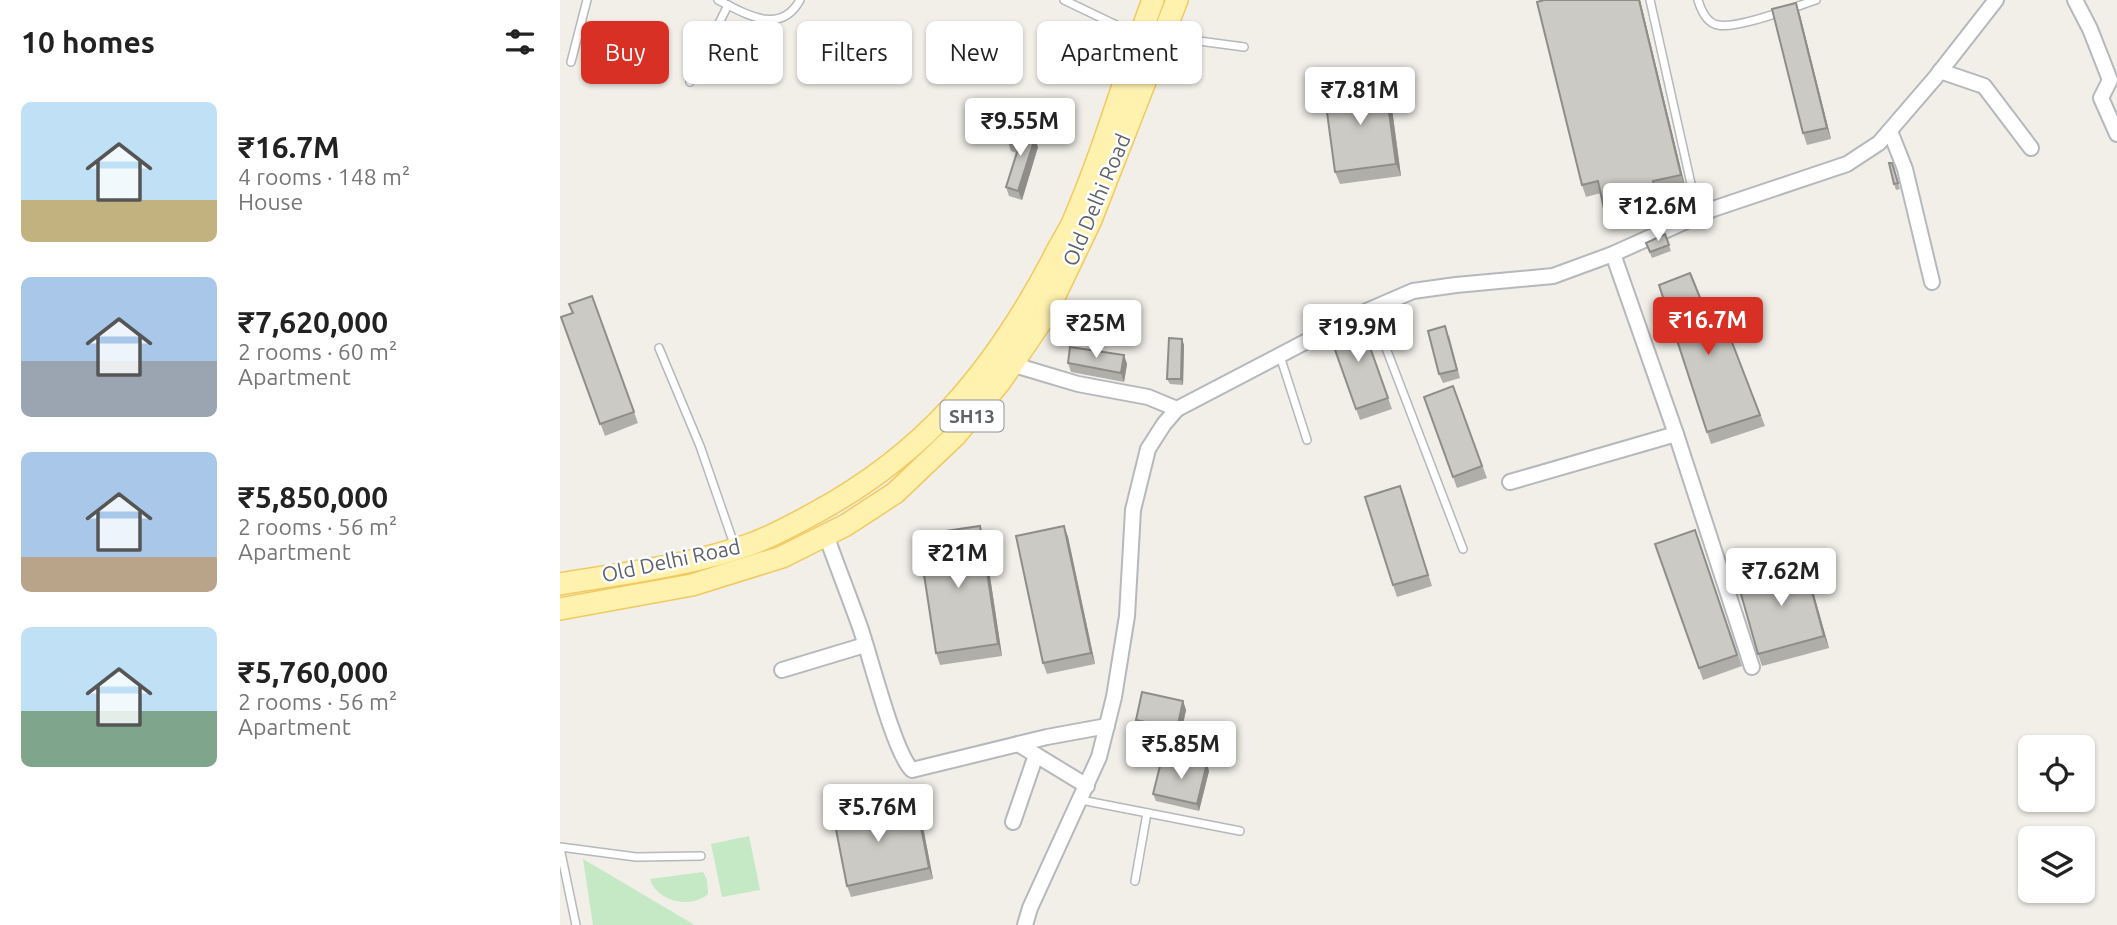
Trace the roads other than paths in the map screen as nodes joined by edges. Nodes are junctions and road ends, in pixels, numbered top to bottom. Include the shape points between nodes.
1 (587, 0) edge
2 (718, 0) edge
3 (800, 0) edge
4 (1064, 0) edge
5 (1153, 0) edge
6 (1177, 0) edge
7 (1650, 0) edge
8 (1698, 0) edge
9 (1816, 0) edge
10 (1996, 0) edge
11 (2076, 0) edge
12 (728, 5) junction
13 (720, 21) edge
14 (1107, 21) edge
15 (1146, 21) edge
16 (1168, 21) edge
17 (1202, 41) edge
18 (1244, 47) dead end
19 (571, 62) dead end
20 (1940, 71) junction
21 (1124, 84) edge
22 (1144, 84) edge
23 (1889, 131) junction
24 (2117, 134) edge
25 (2031, 148) dead end
26 (1698, 215) junction
27 (1613, 254) junction
28 (1931, 282) dead end
29 (1371, 308) junction
30 (659, 348) dead end
31 (1280, 356) junction
32 (1011, 364) junction
33 (1177, 409) junction
34 (1676, 435) junction
35 (1307, 440) dead end
36 (1510, 482) dead end
37 (825, 535) junction
38 (735, 549) junction
39 (1463, 549) dead end
40 (560, 584) edge
41 (560, 609) edge
42 (866, 645) junction
43 (1752, 667) dead end
44 (782, 670) dead end
45 (1107, 726) junction
46 (1018, 744) junction
47 (1036, 755) junction
48 (1084, 793) junction
49 (1147, 813) junction
50 (1013, 822) dead end
51 (1240, 831) dead end
52 (560, 847) edge
53 (701, 856) dead end
54 (1135, 881) dead end
55 (576, 925) edge
56 (1025, 925) edge

1 - 19 lane
2 - 12 lane
3 - 12 lane via 790,15 775,21
4 - 14 lane
5 - 15 main road, Old Delhi Road / SH13
6 - 16 main road, Old Delhi Road / SH13
7 - 26 lane
8 - 9 lane via 1707,19 1717,25 1737,24
10 - 20 street
11 - 24 street via 2110,79 2101,99
12 - 13 lane
17 - 18 lane
20 - 23 street
20 - 25 street via 1984,86
21 - 38 main road, Old Delhi Road / SH13 via 1072,224 1032,300 998,353 951,410 863,486 780,533
22 - 32 main road, Old Delhi Road / SH13 via 1091,220 1045,316
23 - 26 street via 1847,164
23 - 28 street via 1905,169
26 - 27 street
27 - 29 street via 1553,276 1413,292
27 - 34 street
29 - 31 street
29 - 39 lane
30 - 38 lane
31 - 33 street
31 - 35 lane
32 - 33 street via 1078,384 1148,397
32 - 37 main road, Old Delhi Road / SH13 via 955,436 895,493
33 - 45 street via 1148,449 1133,509 1127,616
34 - 36 street
34 - 43 street
37 - 41 main road, Old Delhi Road / SH13 via 782,557 692,585
37 - 42 street
38 - 40 main road, Old Delhi Road / SH13
42 - 44 street
42 - 46 street via 912,770
45 - 46 street
45 - 48 street
46 - 47 street
47 - 48 street
47 - 50 street
48 - 49 lane
48 - 56 street
49 - 51 lane
49 - 54 lane
52 - 53 lane via 636,857
52 - 55 lane

